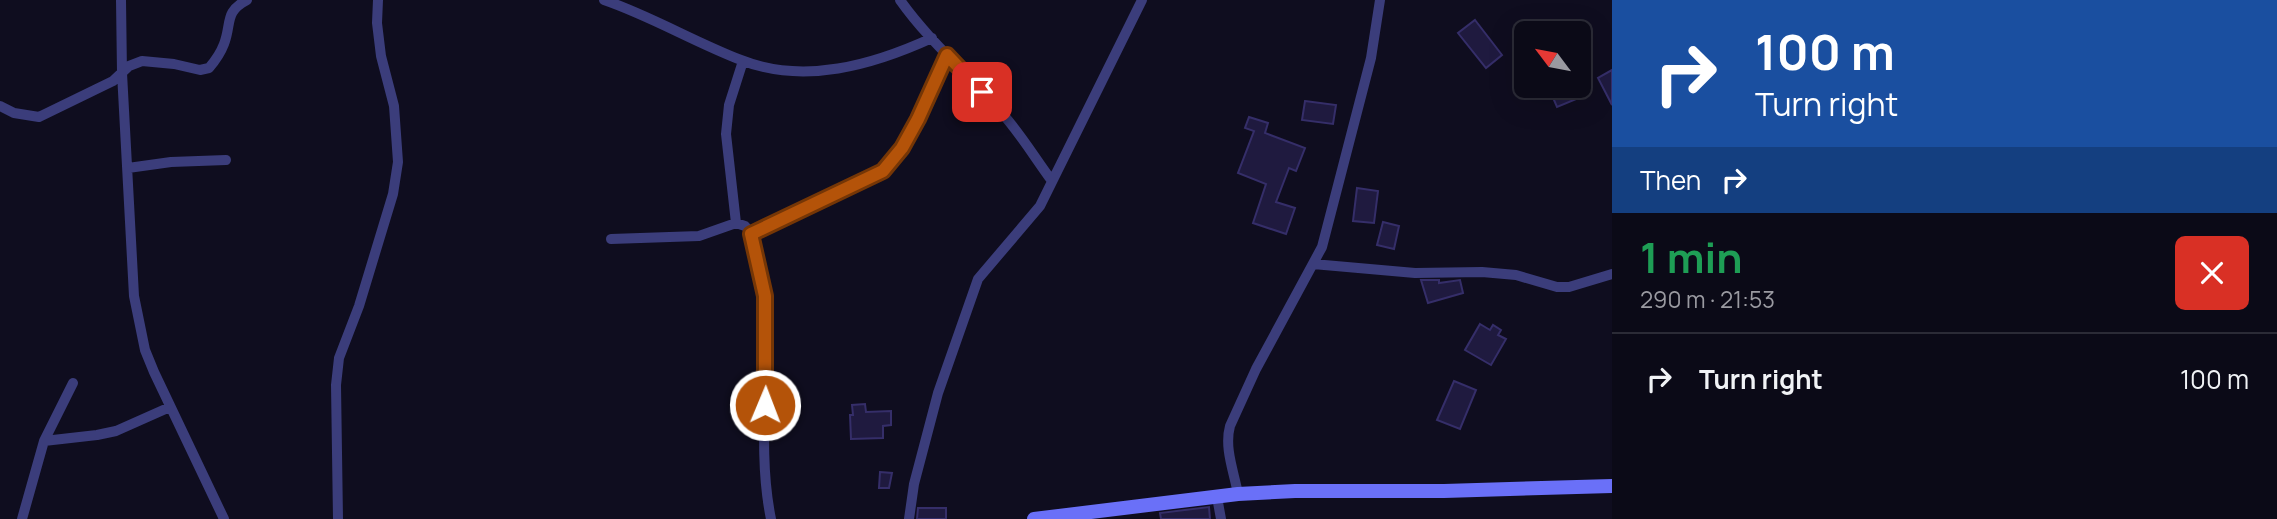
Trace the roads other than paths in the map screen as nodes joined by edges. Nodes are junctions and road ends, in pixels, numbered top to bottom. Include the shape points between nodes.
1 (121, 0) edge
2 (247, 0) edge
3 (378, 0) edge
4 (604, 0) edge
5 (900, 0) edge
6 (1142, 0) edge
7 (1380, 0) edge
8 (932, 38) junction
9 (947, 55) junction
10 (743, 61) junction
11 (122, 72) junction
12 (0, 106) edge
13 (226, 160) dead end
14 (128, 168) junction
15 (1052, 181) junction
16 (736, 223) junction
17 (751, 234) junction
18 (611, 239) dead end
19 (1313, 264) junction
20 (1612, 274) edge
21 (73, 383) dead end
22 (170, 407) junction
23 (44, 441) junction
24 (1612, 486) edge
25 (1238, 494) junction
26 (1217, 497) junction
27 (22, 519) edge
28 (224, 519) edge
29 (338, 519) edge
30 (771, 519) edge
31 (909, 519) edge
32 (1034, 519) edge
33 (1221, 519) edge

1 - 11 street
2 - 11 street via 231,11 224,44 209,68 142,61
3 - 29 street via 377,23 394,106 398,162 393,194 339,358
4 - 10 street
5 - 8 street
6 - 15 street
7 - 19 street via 1371,58 1322,247
8 - 9 street
8 - 10 street via 888,56 829,71 794,72
9 - 15 street via 1000,110
9 - 17 street via 908,139 883,171
10 - 16 street via 729,105 726,134
11 - 12 street via 113,81 39,117
11 - 14 street
13 - 14 street
14 - 22 street via 134,296 145,350
15 - 31 street via 1040,206 978,279 938,393
16 - 17 street
16 - 18 street via 699,236
17 - 30 street via 765,296 764,453
19 - 20 street via 1516,275 1569,287
19 - 25 street via 1256,369 1227,435
21 - 23 street
22 - 23 street via 116,431
22 - 28 street
23 - 27 street
24 - 25 street
25 - 26 street
26 - 32 street
26 - 33 street

